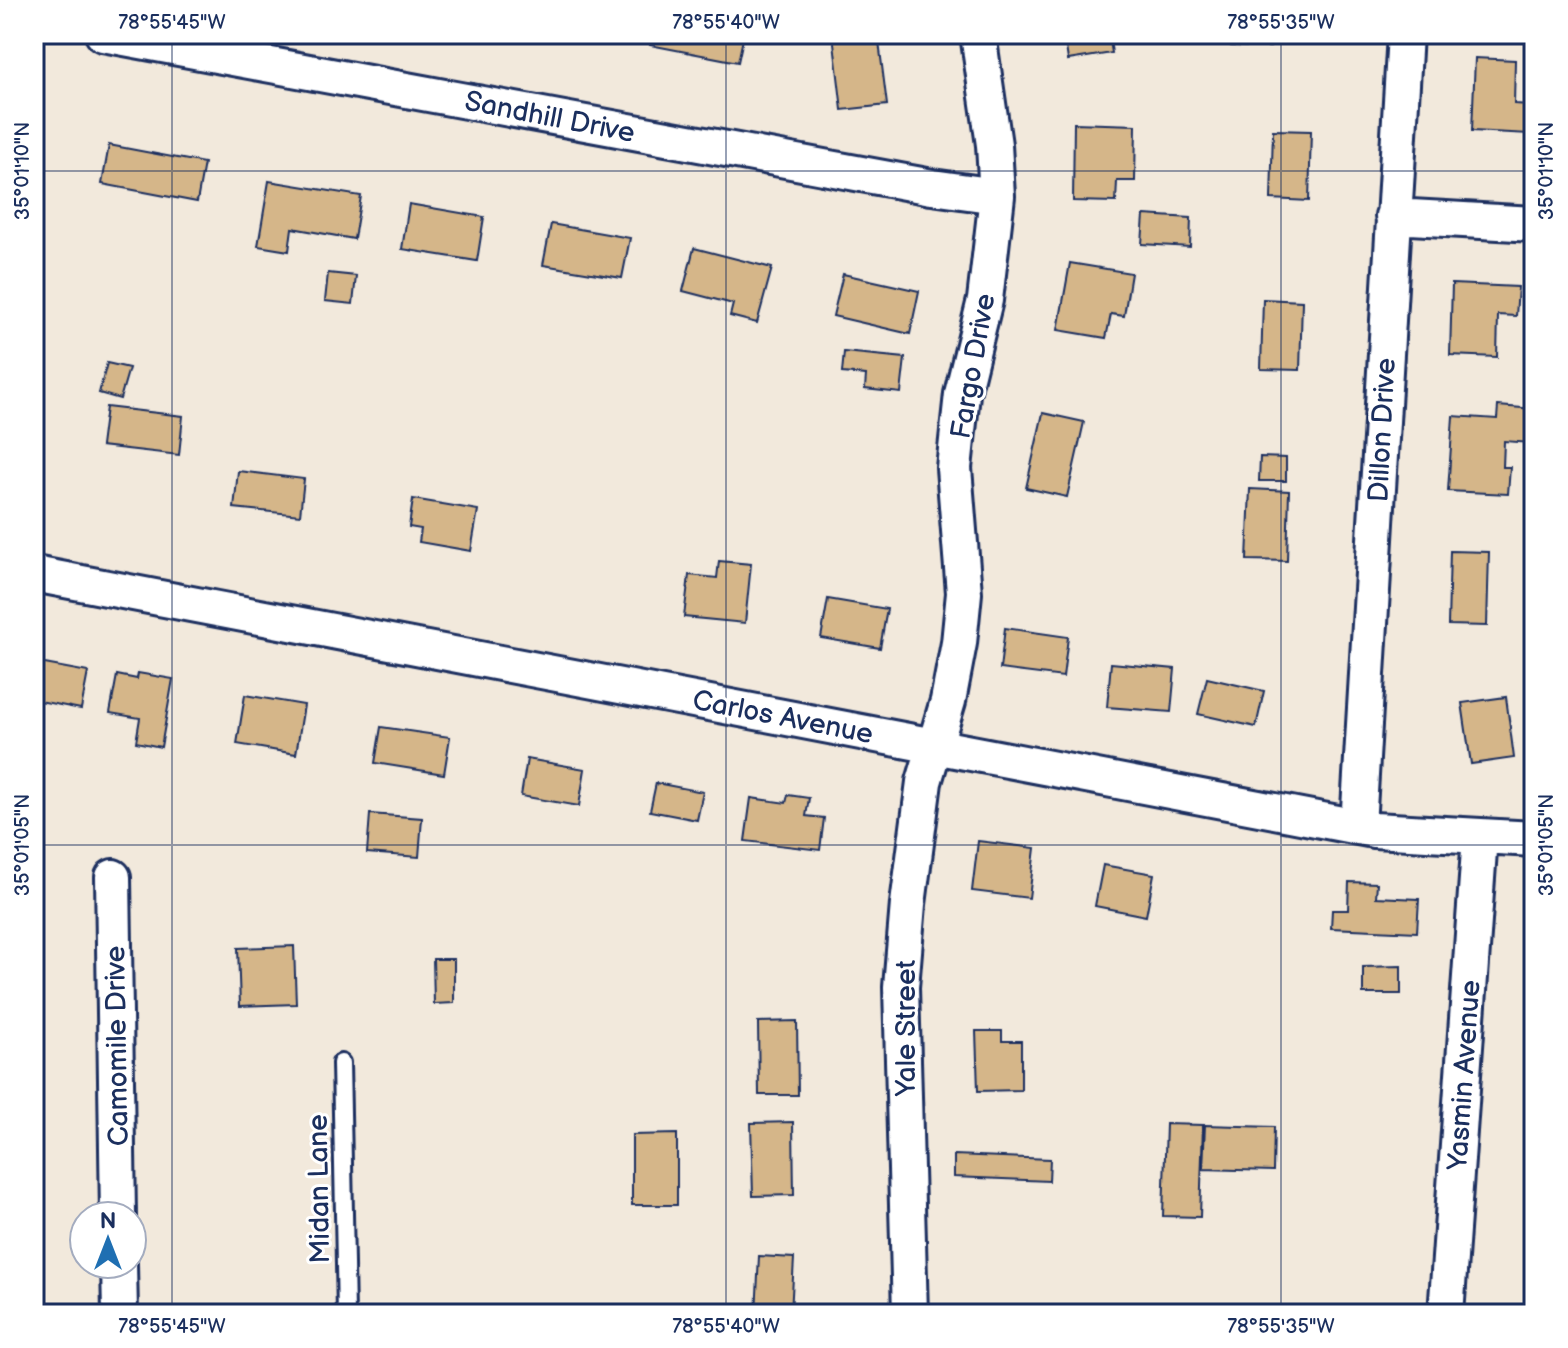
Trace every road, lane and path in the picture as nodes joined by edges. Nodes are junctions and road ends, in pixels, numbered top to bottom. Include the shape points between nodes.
1 (103, 34) edge
2 (978, 34) edge
3 (1405, 34) edge
4 (997, 196) junction
5 (1393, 216) junction
6 (1534, 224) edge
7 (34, 574) edge
8 (936, 744) junction
9 (1358, 826) junction
10 (1480, 836) junction
11 (1534, 839) edge
12 (113, 877) dead end
13 (341, 1063) dead end
14 (118, 1200) edge
15 (119, 1280) edge
16 (120, 1314) edge
17 (346, 1314) edge
18 (910, 1314) edge
19 (1446, 1314) edge

1 - 4 street, Sandhill Drive
2 - 4 street, Fargo Drive
3 - 5 street, Dillon Drive
4 - 8 street, Fargo Drive via 985,300 962,394 954,468 964,593 959,643
5 - 6 street
5 - 9 street, Dillon Drive
7 - 8 street, Carlos Avenue
8 - 9 street, Carlos Avenue
8 - 18 street, Yale Street via 924,782 901,987
9 - 10 street, Carlos Avenue
10 - 11 street, Carlos Avenue
10 - 19 street, Yasmin Avenue
12 - 14 street, Camomile Drive
13 - 17 lane, Midan Lane
15 - 16 street

